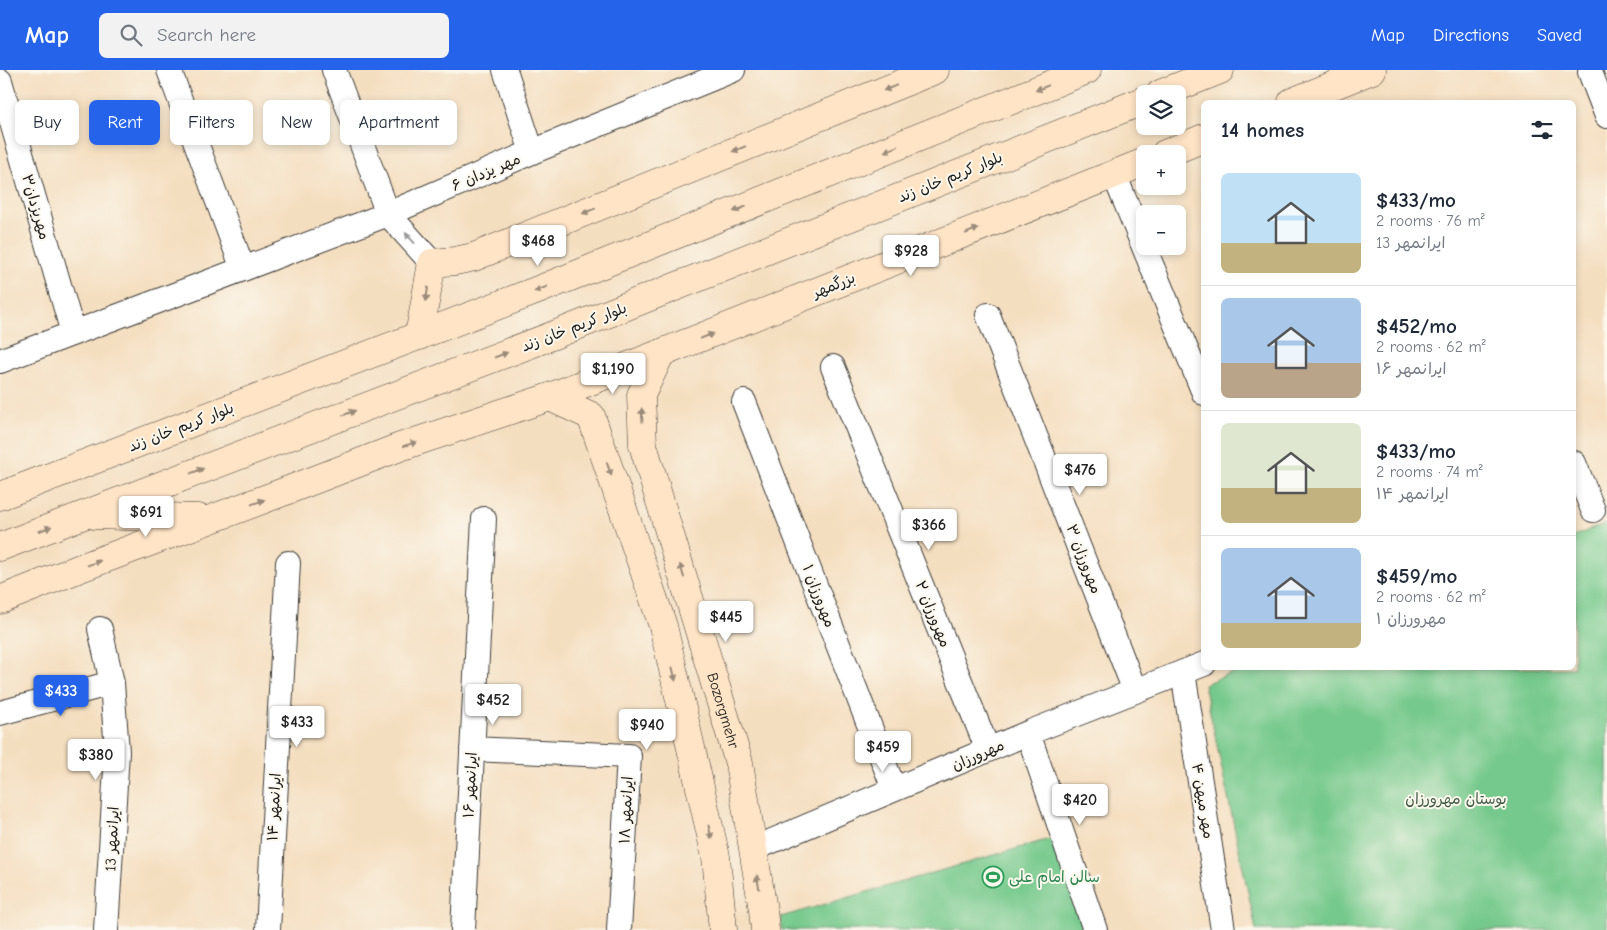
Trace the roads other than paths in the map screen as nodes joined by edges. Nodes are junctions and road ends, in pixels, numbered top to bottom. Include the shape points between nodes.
1 (169, 70) edge
2 (334, 70) edge
3 (505, 70) edge
4 (733, 70) edge
5 (935, 70) edge
6 (1087, 70) edge
7 (1220, 70) edge
8 (1372, 70) edge
9 (1590, 72) dead end
10 (0, 81) edge
11 (1182, 85) edge
12 (1297, 100) edge
13 (1136, 104) edge
14 (1607, 116) edge
15 (1201, 139) edge
16 (1186, 145) edge
17 (532, 152) junction
18 (1136, 165) edge
19 (1114, 174) junction
20 (388, 214) junction
21 (432, 263) junction
22 (243, 269) junction
23 (988, 315) dead end
24 (73, 333) junction
25 (419, 336) junction
26 (661, 354) junction
27 (0, 361) edge
28 (833, 367) dead end
29 (1201, 386) edge
30 (550, 397) junction
31 (744, 402) dead end
32 (1576, 469) edge
33 (0, 496) edge
34 (1591, 511) edge
35 (81, 515) junction
36 (212, 518) junction
37 (484, 519) dead end
38 (0, 547) edge
39 (288, 564) dead end
40 (0, 600) edge
41 (699, 628) junction
42 (100, 629) dead end
43 (666, 640) junction
44 (1194, 668) edge
45 (112, 683) junction
46 (1135, 691) junction
47 (0, 713) edge
48 (1028, 734) junction
49 (472, 749) junction
50 (988, 750) junction
51 (894, 789) junction
52 (753, 849) junction
53 (106, 930) edge
54 (268, 930) edge
55 (463, 930) edge
56 (619, 930) edge
57 (723, 930) edge
58 (765, 930) edge
59 (1095, 930) edge
60 (1223, 930) edge

1 - 22 street
2 - 20 street
3 - 17 street, مهر یزدان ۶
4 - 17 street
5 -> 21 main road via 474,257
6 -> 25 main road, بلوار کریم خان زند
7 - 11 main road
8 - 12 main road
9 - 14 street
10 - 24 street, مهریزدان۳
35 -> 13 main road, بلوار کریم خان زند via 554,335
15 - 16 main road
17 - 20 street, مهر یزدان ۶
18 - 19 main road, بزرگمهر
26 -> 19 main road, بزرگمهر
19 - 29 street
21 -> 20 street
20 - 22 street, مهر یزدان ۶
21 -> 25 main road
22 - 24 street, مهر یزدان ۶
23 - 46 street, مهرورزان ۳
24 - 27 street, مهر یزدان ۶
25 - 33 main road, بلوار کریم خان زند
26 - 30 main road, بزرگمهر
41 -> 26 main road, Bozorgmehr via 644,445 641,395
28 - 50 street, مهرورزان ۲
36 -> 30 main road, بزرگمهر via 400,447
30 -> 43 main road via 591,416
31 - 51 street, مهرورزان ۱
32 - 34 street
35 - 36 main road
38 -> 35 main road, بلوار کریم خان زند
40 -> 36 main road, بزرگمهر
37 - 49 street, ایرانمهر ۱۶
39 - 54 street, ایرانمهر ۱۴
41 - 43 main road
41 - 52 main road, Bozorgmehr via 739,763
42 - 45 street, ایرانمهر 13
43 -> 57 main road via 716,857
44 - 46 street, مهرورزان
44 - 60 street, مهر میهن ۴
45 - 47 street
45 - 53 street, ایرانمهر 13 via 117,752
46 - 48 street, مهرورزان
48 - 50 street, مهرورزان
48 - 59 street
49 - 55 street, ایرانمهر ۱۶
49 - 56 street, ایرانمهر ۱۸ via 629,756
50 - 51 street, مهرورزان
51 - 52 street, مهرورزان
58 -> 52 main road, Bozorgmehr

